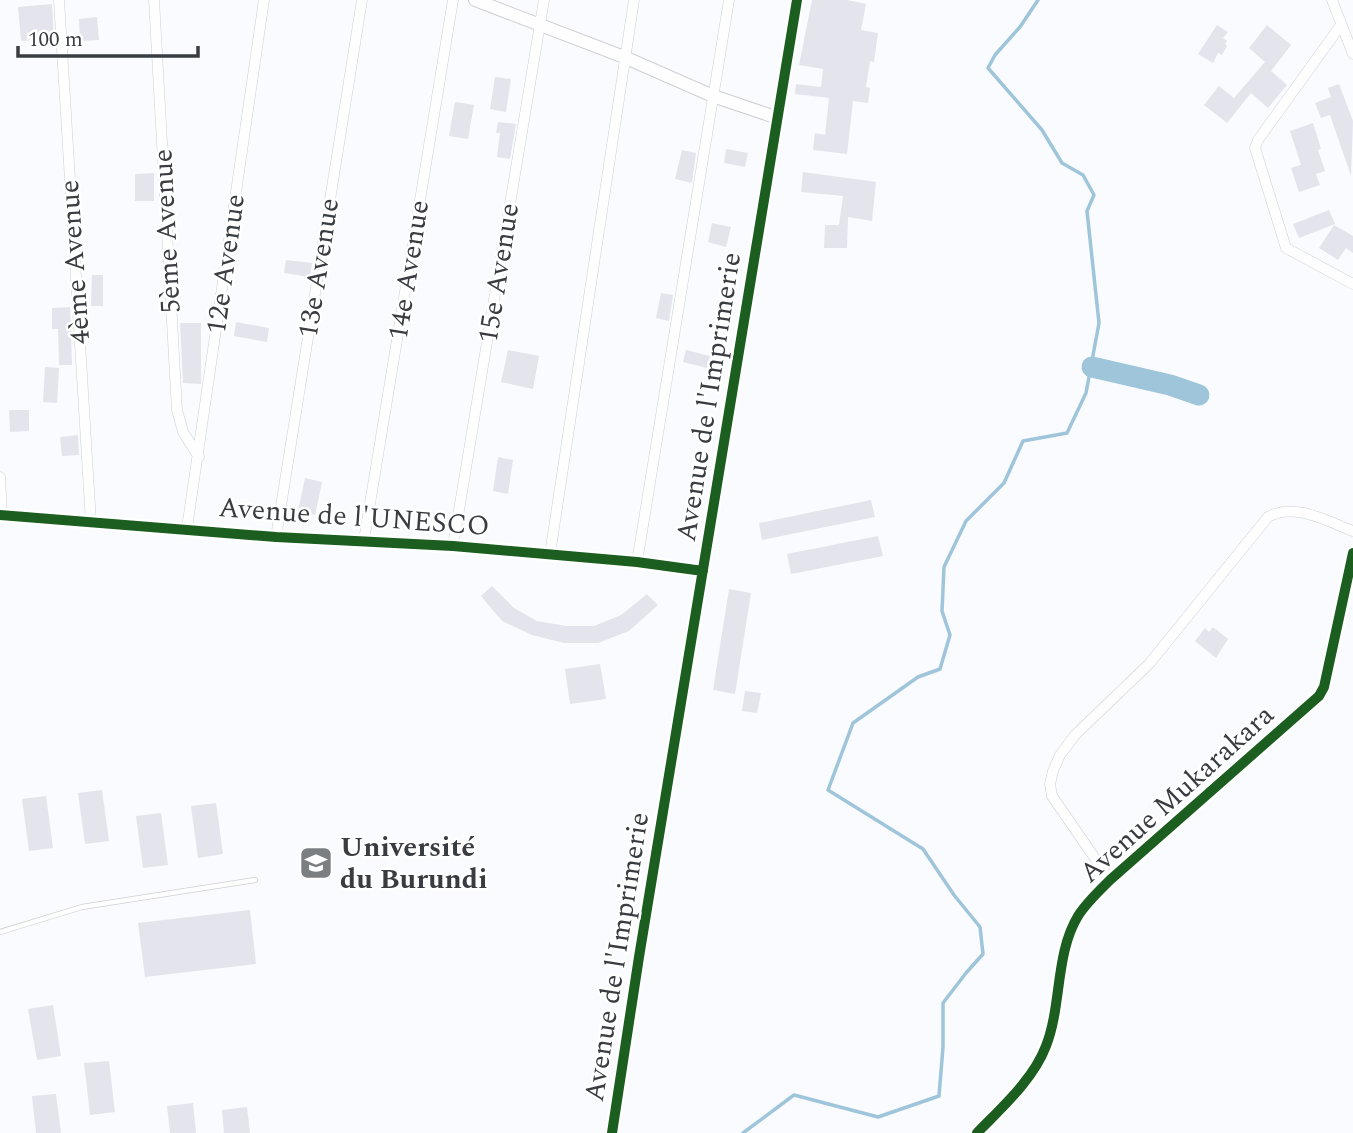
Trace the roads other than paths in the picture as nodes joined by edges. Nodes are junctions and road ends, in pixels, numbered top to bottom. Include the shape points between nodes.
1 (59, 0) edge
2 (154, 0) edge
3 (264, 0) edge
4 (362, 0) edge
5 (453, 0) edge
6 (475, 0) edge
7 (544, 0) edge
8 (634, 0) edge
9 (729, 0) edge
10 (797, 0) edge
11 (1332, 0) edge
12 (1343, 0) edge
13 (1340, 21) junction
14 (540, 24) junction
15 (1353, 54) edge
16 (624, 57) junction
17 (713, 96) junction
18 (778, 118) junction
19 (1353, 284) edge
20 (199, 457) junction
21 (0, 477) edge
22 (1, 515) edge
23 (91, 523) junction
24 (187, 528) junction
25 (1353, 531) edge
26 (276, 537) junction
27 (364, 540) junction
28 (453, 546) junction
29 (1353, 553) edge
30 (550, 554) junction
31 (637, 562) junction
32 (704, 571) junction
33 (255, 880) dead end
34 (1110, 880) junction
35 (0, 932) edge
36 (612, 1133) edge
37 (977, 1133) edge

1 - 23 street, 4ème Avenue
2 - 20 street, 5ème Avenue via 177,410 183,432
3 - 20 street, 12e Avenue
4 - 26 street, 13e Avenue
5 - 27 street, 14e Avenue
6 - 14 street
7 - 14 street, 15e Avenue
8 - 16 street
9 - 17 street
10 - 18 street, Avenue de l'Imprimerie
11 - 13 street
12 - 13 street
13 - 15 street
13 - 19 street via 1255,148 1286,248
14 - 16 street
14 - 28 street, 15e Avenue
16 - 17 street
16 - 30 street
17 - 18 street
17 - 31 street
18 - 32 street, Avenue de l'Imprimerie
20 - 24 street, 12e Avenue
21 - 22 street
22 - 23 street, Avenue de l'UNESCO
23 - 24 street, Avenue de l'UNESCO
24 - 26 street, Avenue de l'UNESCO
25 - 34 street via 1294,511 1268,517 1149,664 1074,735 1060,755 1050,784 1052,796
26 - 27 street, Avenue de l'UNESCO
27 - 28 street, Avenue de l'UNESCO
28 - 30 street, Avenue de l'UNESCO
29 - 34 street, Avenue Mukarakara via 1319,696
30 - 31 street, Avenue de l'UNESCO
31 - 32 street, Avenue de l'UNESCO
32 - 36 street, Avenue de l'Imprimerie
33 - 35 lane via 82,907
34 - 37 street, Avenue Mukarakara via 1072,928 1046,1048 1031,1074

